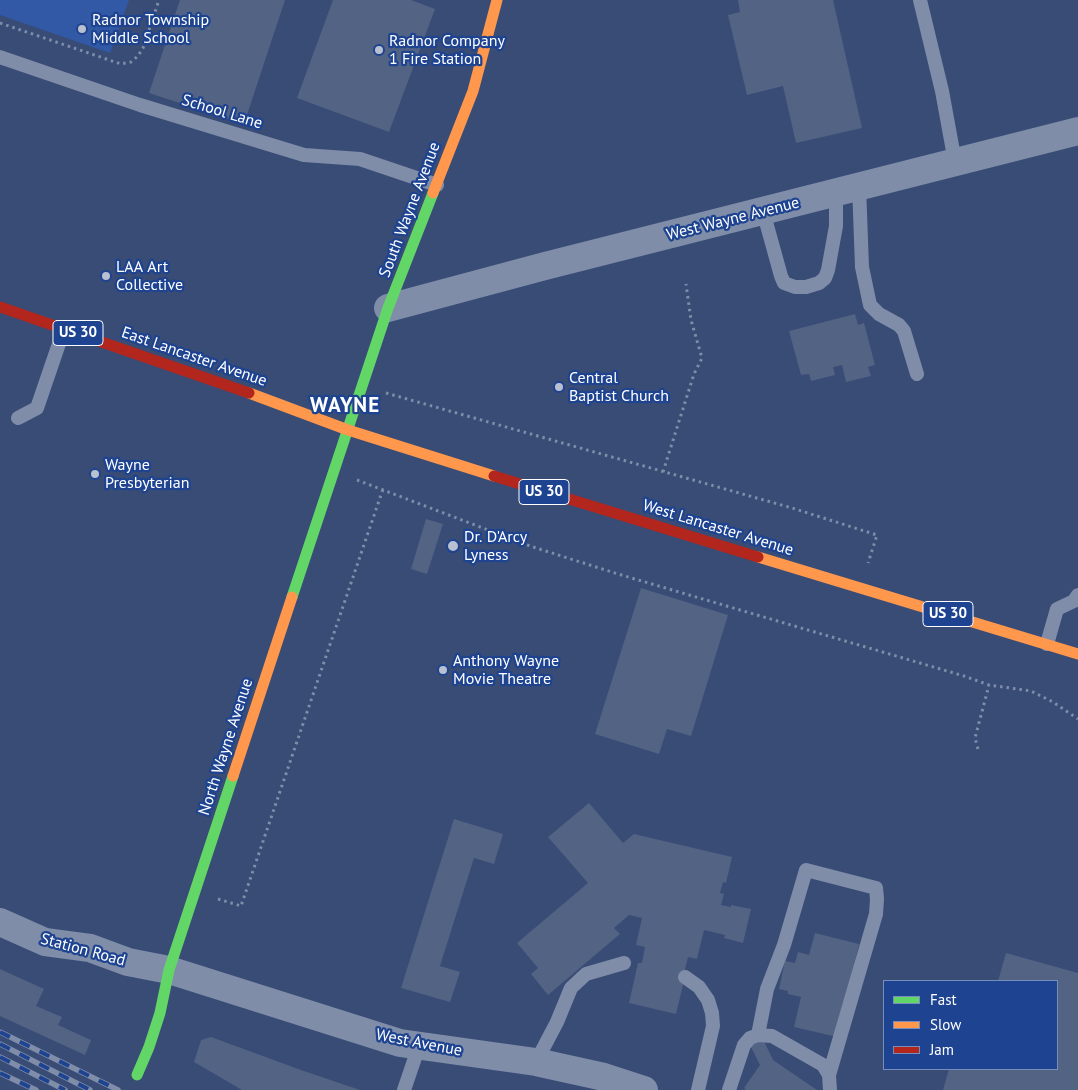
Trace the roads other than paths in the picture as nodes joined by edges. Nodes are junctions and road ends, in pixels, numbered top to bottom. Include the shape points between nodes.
1 (497, 0) edge
2 (920, 0) edge
3 (0, 58) edge
4 (1078, 130) edge
5 (955, 162) junction
6 (437, 185) junction
7 (846, 190) junction
8 (763, 211) junction
9 (0, 307) edge
10 (388, 308) junction
11 (64, 328) junction
12 (917, 374) dead end
13 (18, 418) dead end
14 (348, 430) junction
15 (1078, 595) edge
16 (1047, 644) junction
17 (1078, 654) edge
18 (0, 922) edge
19 (624, 963) dead end
20 (169, 970) junction
21 (685, 977) dead end
22 (758, 1035) junction
23 (418, 1046) junction
24 (536, 1062) junction
25 (137, 1074) dead end
26 (830, 1075) junction
27 (638, 1089) edge
28 (404, 1090) edge
29 (698, 1090) edge
30 (729, 1090) edge
31 (830, 1090) edge

1 - 6 main road, South Wayne Avenue via 473,91
2 - 5 lane
3 - 6 lane, School Lane via 304,155 360,159
4 - 5 street, West Wayne Avenue
5 - 7 street, West Wayne Avenue
6 - 10 main road, South Wayne Avenue
7 - 8 street, West Wayne Avenue
7 - 8 lane via 836,207 828,270 819,284 795,287 784,283
7 - 12 lane via 870,305 904,331
8 - 10 street, West Wayne Avenue
9 - 11 main road, East Lancaster Avenue / US 30
10 - 14 main road, South Wayne Avenue
11 - 13 lane via 37,408
11 - 14 main road, East Lancaster Avenue / US 30
14 - 16 main road, West Lancaster Avenue / US 30
14 - 20 main road, North Wayne Avenue
15 - 16 lane via 1074,601 1057,610
16 - 17 main road, West Lancaster Avenue / US 30
18 - 20 street, Station Road via 45,942 90,948 128,962
19 - 24 lane via 586,974 571,988
20 - 23 street, West Avenue
20 - 25 main road, North Wayne Avenue via 160,1014
21 - 29 lane via 708,1000 712,1013 713,1026
22 - 26 lane via 772,1036 822,1065
22 - 26 lane via 767,989 806,870 876,888 876,914
22 - 30 lane via 744,1045
23 - 24 street, West Avenue
23 - 28 lane
24 - 27 street, West Avenue via 604,1077
26 - 31 lane

